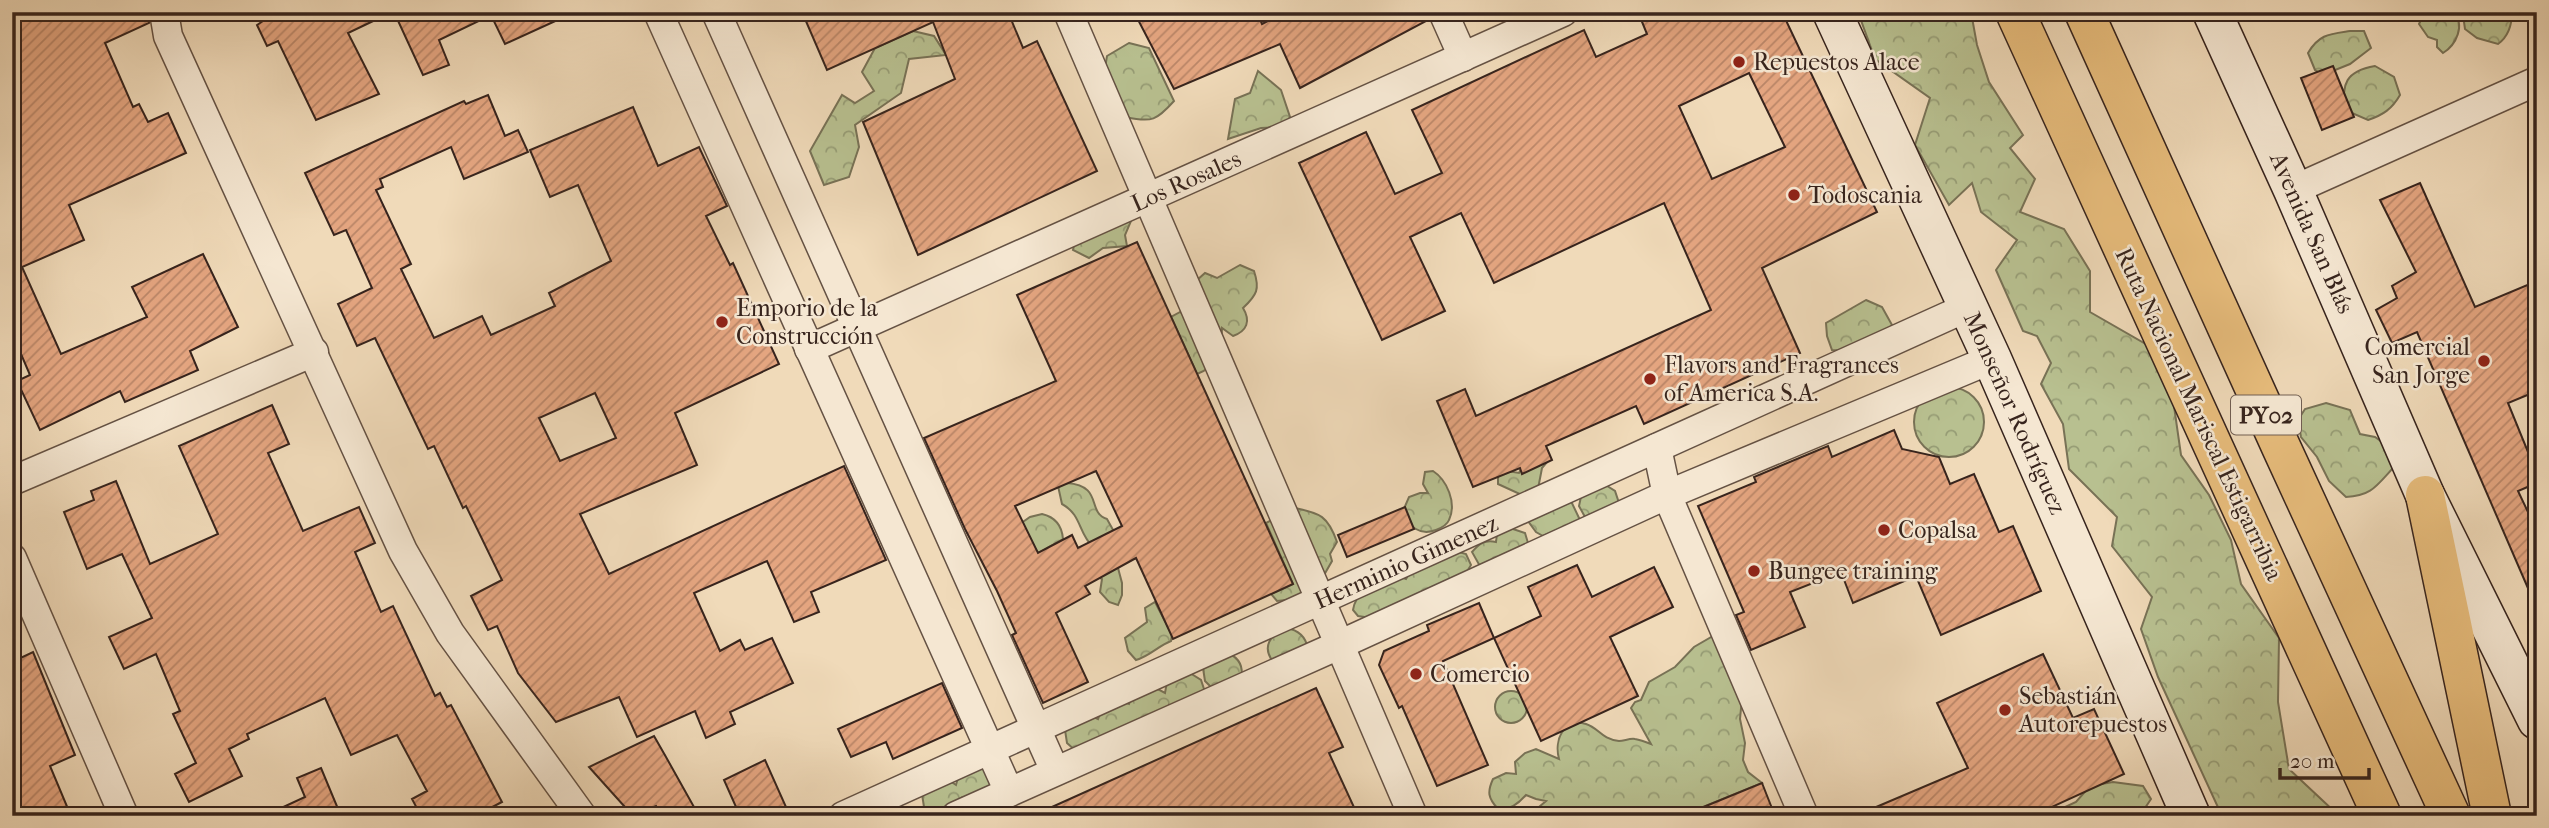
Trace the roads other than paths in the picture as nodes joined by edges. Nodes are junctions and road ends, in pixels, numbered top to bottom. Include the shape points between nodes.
1 (164, 12) edge
2 (658, 12) edge
3 (716, 12) edge
4 (1068, 12) edge
5 (1443, 12) edge
6 (1563, 12) edge
7 (1832, 12) edge
8 (2015, 12) edge
9 (2084, 12) edge
10 (2213, 12) edge
11 (1463, 57) junction
12 (2537, 81) edge
13 (2293, 190) junction
14 (1148, 198) junction
15 (1968, 307) junction
16 (857, 328) junction
17 (809, 349) junction
18 (314, 352) junction
19 (1992, 359) junction
20 (1657, 448) junction
21 (12, 481) edge
22 (1667, 495) junction
23 (2425, 495) junction
24 (12, 558) edge
25 (1320, 601) junction
26 (1339, 645) junction
27 (2537, 720) edge
28 (1036, 729) junction
29 (990, 750) junction
30 (1055, 771) junction
31 (1009, 792) junction
32 (124, 816) edge
33 (582, 816) edge
34 (844, 816) edge
35 (956, 816) edge
36 (1413, 816) edge
37 (1804, 816) edge
38 (2191, 816) edge
39 (2382, 816) edge
40 (2451, 816) edge
41 (2492, 816) edge

1 - 18 street via 168,36
2 - 17 street
3 - 16 street
4 - 14 street
5 - 11 street
6 - 11 street, Los Rosales
7 - 15 street, Monseñor Rodríguez
8 - 39 highway, Ruta Nacional Mariscal Estigarribia / PY02
9 - 40 highway, PY02
10 - 13 street, Avenida San Blás
11 - 14 street, Los Rosales
12 - 13 street
13 - 23 street, Avenida San Blás
14 - 16 street, Los Rosales
14 - 25 street
15 - 19 street, Monseñor Rodríguez
15 - 20 street, Herminio Gimenez
16 - 17 street, Los Rosales
16 - 28 street
17 - 29 street
18 - 21 street
18 - 33 street via 403,551 450,634
19 - 22 street, Herminio Gimenez
19 - 38 street, Monseñor Rodríguez
20 - 22 street
20 - 25 street, Herminio Gimenez
22 - 26 street, Herminio Gimenez
22 - 37 street
23 - 27 street, Avenida San Blás
23 - 41 highway
24 - 32 street
25 - 26 street
25 - 28 street, Herminio Gimenez
26 - 30 street, Herminio Gimenez
26 - 36 street
28 - 29 street, Herminio Gimenez
28 - 30 street
29 - 31 street
29 - 34 street, Herminio Gimenez
30 - 31 street, Herminio Gimenez
31 - 35 street, Herminio Gimenez

